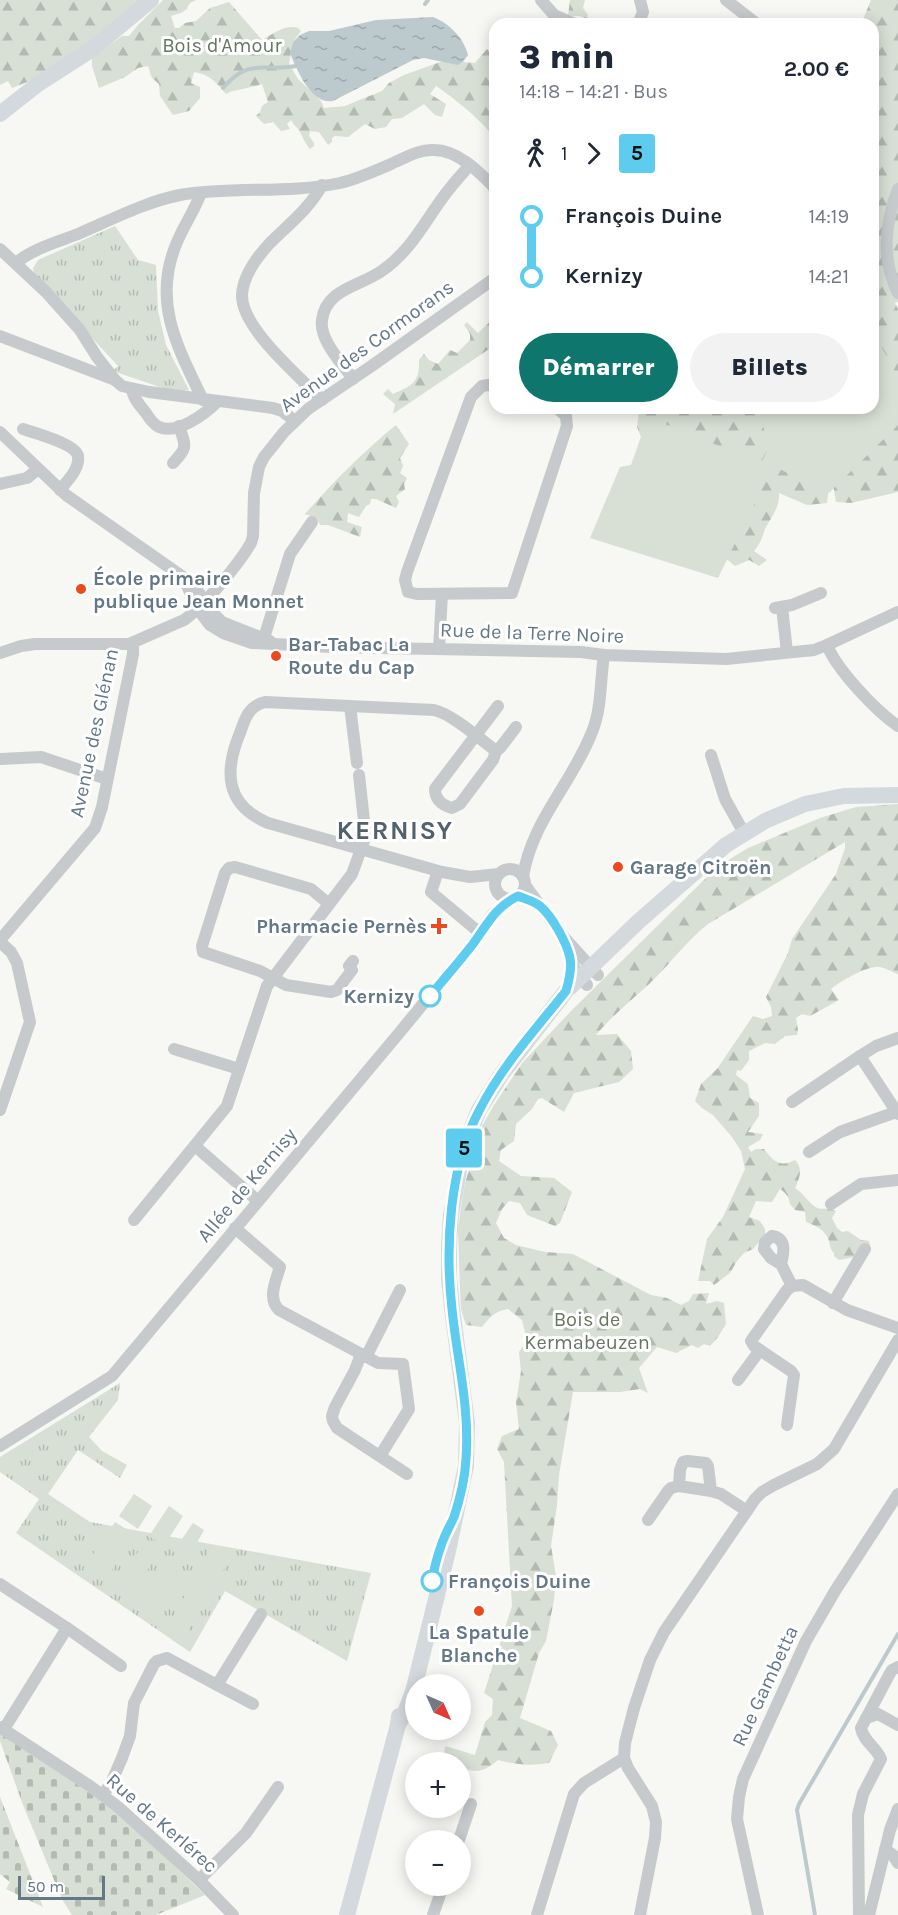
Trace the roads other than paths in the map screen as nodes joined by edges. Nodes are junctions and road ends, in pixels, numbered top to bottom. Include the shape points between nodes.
1 (151, 0) edge
2 (541, 0) edge
3 (640, 0) edge
4 (726, 0) edge
5 (561, 18) edge
6 (640, 18) edge
7 (749, 18) edge
8 (38, 84) junction
9 (0, 101) edge
10 (0, 114) edge
11 (470, 165) junction
12 (489, 182) edge
13 (322, 185) junction
14 (898, 189) edge
15 (201, 193) junction
16 (0, 249) edge
17 (16, 263) junction
18 (489, 282) edge
19 (898, 293) edge
20 (0, 336) edge
21 (353, 379) junction
22 (115, 380) junction
23 (489, 385) edge
24 (132, 389) junction
25 (203, 400) junction
26 (322, 400) junction
27 (217, 402) junction
28 (563, 414) edge
29 (295, 421) junction
30 (179, 426) junction
31 (23, 429) dead end
32 (0, 432) edge
33 (172, 463) dead end
34 (38, 469) junction
35 (0, 484) edge
36 (60, 490) junction
37 (312, 522) dead end
38 (821, 592) dead end
39 (442, 594) junction
40 (201, 604) junction
41 (898, 612) edge
42 (270, 641) junction
43 (133, 643) junction
44 (827, 645) junction
45 (440, 649) junction
46 (788, 652) junction
47 (0, 653) edge
48 (604, 655) junction
49 (350, 706) junction
50 (498, 706) dead end
51 (898, 726) edge
52 (516, 727) dead end
53 (475, 735) junction
54 (496, 751) junction
55 (711, 755) dead end
56 (0, 759) edge
57 (107, 779) junction
58 (898, 795) edge
59 (744, 833) junction
60 (530, 845) junction
61 (361, 849) junction
62 (698, 869) junction
63 (436, 877) dead end
64 (500, 881) junction
65 (519, 889) junction
66 (329, 904) junction
67 (493, 914) junction
68 (480, 933) junction
69 (0, 941) edge
70 (605, 953) junction
71 (572, 954) junction
72 (353, 961) dead end
73 (588, 976) junction
74 (272, 977) junction
75 (566, 991) junction
76 (898, 1038) edge
77 (174, 1049) dead end
78 (860, 1056) junction
79 (508, 1066) junction
80 (239, 1069) junction
81 (792, 1102) dead end
82 (0, 1110) edge
83 (897, 1113) edge
84 (195, 1146) junction
85 (809, 1152) dead end
86 (898, 1180) edge
87 (258, 1201) junction
88 (831, 1204) dead end
89 (134, 1220) dead end
90 (235, 1228) junction
91 (864, 1249) dead end
92 (782, 1264) dead end
93 (792, 1286) junction
94 (400, 1290) dead end
95 (833, 1303) junction
96 (898, 1328) edge
97 (898, 1340) edge
98 (760, 1350) junction
99 (363, 1356) junction
100 (738, 1380) dead end
101 (787, 1425) dead end
102 (0, 1446) edge
103 (380, 1456) junction
104 (407, 1474) dead end
105 (679, 1486) junction
106 (711, 1491) junction
107 (898, 1494) edge
108 (747, 1511) junction
109 (648, 1520) dead end
110 (0, 1584) edge
111 (261, 1614) dead end
112 (67, 1628) junction
113 (121, 1666) dead end
114 (898, 1667) edge
115 (217, 1685) junction
116 (253, 1704) dead end
117 (866, 1718) junction
118 (898, 1725) edge
119 (2, 1728) edge
120 (624, 1758) junction
121 (278, 1787) dead end
122 (103, 1795) junction
123 (898, 1809) edge
124 (885, 1849) junction
125 (898, 1863) edge
126 (199, 1880) junction
127 (440, 1896) edge
128 (233, 1915) edge
129 (347, 1915) edge
130 (433, 1915) edge
131 (537, 1915) edge
132 (640, 1915) edge
133 (758, 1915) edge
134 (859, 1915) edge
135 (868, 1915) edge

1 - 8 main road via 91,50
2 - 5 street
3 - 6 street
4 - 7 street
8 - 9 main road
8 - 10 main road
11 - 12 street
11 - 13 street via 446,152 427,150 355,178
11 - 21 street via 401,255 381,272 344,290 327,304 321,321 324,336
13 - 15 street
13 - 26 street via 260,255 246,278 242,295 246,313 259,335
14 - 19 street via 886,241 889,271
15 - 17 street via 157,202
15 - 25 street via 169,264 165,294 176,342
16 - 17 street
17 - 22 street via 80,330
18 - 21 street, Avenue des Cormorans
20 - 22 street
21 - 26 street, Avenue des Cormorans
22 - 24 street
23 - 39 street via 482,386 471,397 405,580 408,592
24 - 25 street
24 - 30 street via 136,401 156,425
25 - 27 street
26 - 29 street, Avenue des Cormorans
27 - 29 street via 279,410
27 - 30 street
28 - 39 street via 567,426 512,593
29 - 40 street, Avenue des Cormorans via 261,462 255,485 251,543
30 - 33 street via 184,451
31 - 36 street via 71,447 77,453 76,468
32 - 34 street
34 - 35 street via 27,478
34 - 36 street
36 - 40 street via 193,584
37 - 42 street via 290,554
38 - 46 street via 778,607
39 - 45 street
40 - 42 street, Rue de la Terre Noire via 216,624 252,643
40 - 43 street, Avenue des Cormorans via 184,620
41 - 44 street, Rue de la Terre Noire
42 - 45 street, Rue de la Terre Noire via 332,647
43 - 47 street via 35,644
43 - 57 street, Avenue des Glénan
44 - 46 street, Rue de la Terre Noire
44 - 51 street via 840,668
45 - 48 street, Rue de la Terre Noire via 581,651
46 - 48 street, Rue de la Terre Noire via 726,659
48 - 60 street, Allée de Kernisy via 599,709 592,732
49 - 53 street via 435,710
49 - 61 street via 365,823
49 - 61 street via 265,702 254,705 233,751 230,775 237,799 259,819
50 - 53 street
52 - 54 street
53 - 54 street
53 - 54 street via 435,789 444,805 452,808 460,804
55 - 59 street via 725,800
56 - 57 street via 41,757
57 - 69 street, Avenue des Glénan via 92,833
58 - 59 main road via 853,795 816,801 779,814
59 - 62 main road
60 - 64 street, Allée de Kernisy
60 - 65 street, Allée de Kernisy
61 - 64 street via 442,872
61 - 66 street via 350,878
62 - 70 main road
62 - 73 main road via 652,920
63 - 68 street via 431,892
64 - 65 street via 504,897
64 - 65 street via 515,870
64 - 67 street, Allée de Kernisy
65 - 67 street, Allée de Kernisy
65 - 71 street via 539,904
66 - 74 street
66 - 74 street via 305,888 234,867 227,870 203,952
67 - 68 street, Allée de Kernisy
68 - 87 street, Allée de Kernisy
69 - 82 street via 17,963 30,1022
70 - 71 street
70 - 73 main road
71 - 73 street
71 - 75 street
72 - 74 street via 349,966 352,970 334,992 283,984
73 - 75 main road
73 - 79 main road
74 - 80 street
75 - 79 main road
76 - 78 street
77 - 80 street
78 - 81 street
78 - 83 street
79 - 129 main road via 472,1125 451,1215 449,1278 467,1423 466,1466 454,1515 435,1566
80 - 84 street via 226,1106
83 - 85 street via 840,1132
84 - 87 street
84 - 89 street
86 - 88 street via 861,1184
87 - 90 street, Allée de Kernisy
90 - 99 street via 280,1267 272,1298 276,1306
90 - 102 street, Allée de Kernisy via 112,1376
91 - 95 street
92 - 93 street
93 - 95 street via 803,1285
93 - 98 street via 752,1339
94 - 99 street
95 - 96 street
97 - 108 street via 834,1449 817,1464 762,1492
98 - 100 street
98 - 101 street via 794,1375
99 - 103 street via 332,1416 337,1428
99 - 103 street via 383,1364 403,1364 410,1409
103 - 104 street
105 - 106 street
105 - 106 street via 681,1465 688,1461 706,1463
105 - 109 street via 668,1491
106 - 108 street
107 - 133 street, Rue Gambetta via 810,1635 743,1779 738,1824
108 - 120 street via 656,1647 634,1708
110 - 112 street
111 - 115 street
112 - 113 street
112 - 119 street
114 - 117 street via 892,1670
115 - 116 street
115 - 122 street via 173,1660 157,1661 136,1699 128,1744
117 - 118 street via 878,1714
117 - 134 street via 862,1734 877,1750 880,1762 858,1815
119 - 122 street, Rue de Kerlérec
120 - 131 street via 584,1783 574,1794
120 - 132 street via 656,1816
121 - 126 street via 246,1833
122 - 126 street, Rue de Kerlérec
123 - 124 street
124 - 125 street
124 - 135 street
126 - 128 street, Rue de Kerlérec
127 - 130 street

